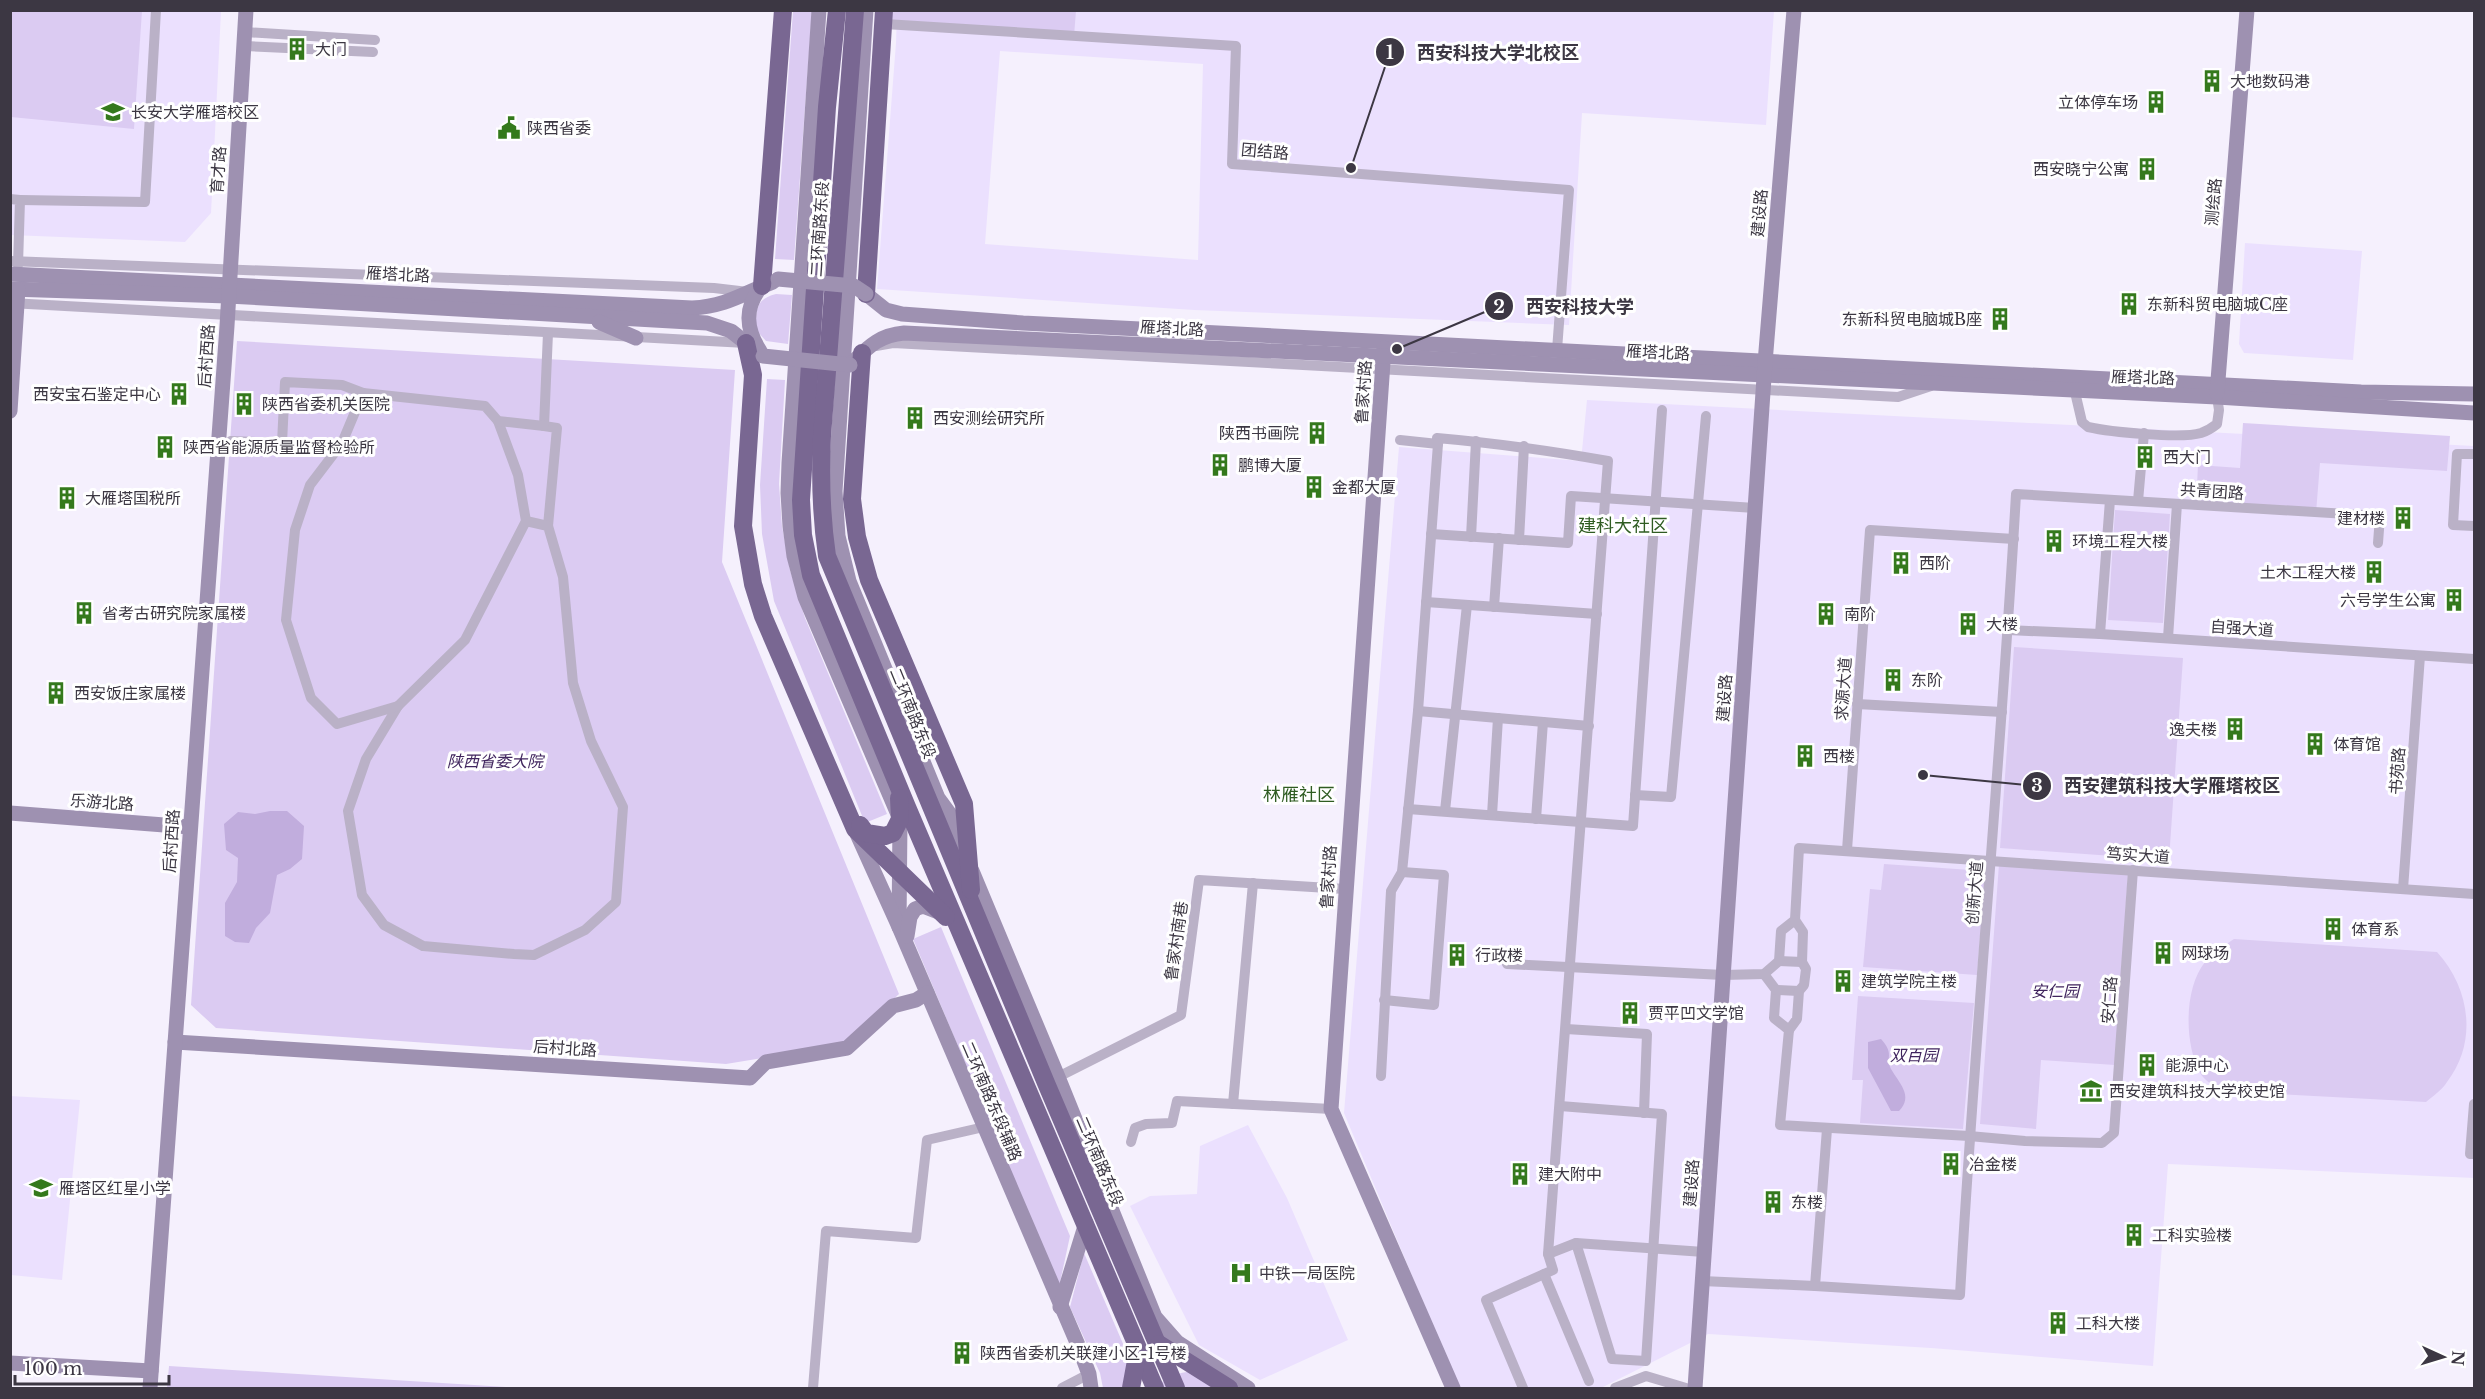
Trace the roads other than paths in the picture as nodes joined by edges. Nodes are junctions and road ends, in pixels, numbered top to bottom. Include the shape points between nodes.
1 (156, 10) edge
2 (246, 10) edge
3 (783, 10) edge
4 (789, 10) edge
5 (819, 10) edge
6 (855, 10) edge
7 (866, 10) edge
8 (1794, 10) edge
9 (2247, 10) edge
10 (834, 14) edge
11 (885, 17) edge
12 (245, 39) junction
13 (375, 40) dead end
14 (373, 52) dead end
15 (15, 200) edge
16 (14, 282) edge
17 (229, 283) junction
18 (763, 286) junction
19 (866, 294) junction
20 (228, 314) junction
21 (591, 318) junction
22 (548, 333) junction
23 (636, 338) junction
24 (746, 343) junction
25 (1557, 350) junction
26 (763, 356) junction
27 (860, 356) junction
28 (1384, 356) junction
29 (1764, 376) junction
30 (2217, 391) junction
31 (2075, 392) junction
32 (363, 393) junction
33 (2475, 394) edge
34 (1662, 410) dead end
35 (10, 411) edge
36 (2475, 413) edge
37 (1706, 416) dead end
38 (498, 421) junction
39 (544, 426) junction
40 (2144, 433) junction
41 (1400, 440) dead end
42 (231, 441) dead end
43 (1476, 441) junction
44 (1438, 444) junction
45 (1524, 446) junction
46 (2475, 454) edge
47 (2016, 494) joint
48 (1605, 498) junction
49 (2110, 500) junction
50 (1655, 501) junction
51 (2138, 501) junction
52 (1698, 504) junction
53 (2177, 504) junction
54 (1755, 508) junction
55 (526, 521) junction
56 (548, 526) junction
57 (2475, 526) edge
58 (1431, 534) junction
59 (1471, 537) junction
60 (1499, 538) junction
61 (2014, 538) junction
62 (1519, 540) junction
63 (2378, 543) dead end
64 (1426, 602) junction
65 (1467, 605) junction
66 (1494, 607) junction
67 (1597, 614) junction
68 (2008, 630) junction
69 (2100, 634) junction
70 (2168, 638) junction
71 (2420, 656) junction
72 (2475, 659) edge
73 (1857, 704) junction
74 (398, 706) junction
75 (1418, 711) junction
76 (2002, 712) junction
77 (1454, 714) junction
78 (1498, 718) junction
79 (1543, 722) junction
80 (1589, 726) junction
81 (1635, 795) junction
82 (899, 802) junction
83 (931, 808) junction
84 (1408, 809) junction
85 (1445, 811) junction
86 (10, 813) edge
87 (949, 813) junction
88 (1492, 815) junction
89 (1536, 819) junction
90 (1582, 822) junction
91 (190, 827) junction
92 (855, 829) junction
93 (1847, 850) junction
94 (1991, 860) junction
95 (969, 865) junction
96 (2133, 870) junction
97 (900, 872) junction
98 (1402, 873) junction
99 (1253, 883) junction
100 (1345, 889) junction
101 (2403, 889) junction
102 (2475, 894) edge
103 (972, 906) junction
104 (945, 916) junction
105 (1795, 920) junction
106 (899, 927) junction
107 (906, 944) junction
108 (1779, 962) junction
109 (1802, 962) junction
110 (973, 963) junction
111 (1507, 964) dead end
112 (1571, 968) junction
113 (1764, 974) junction
114 (1723, 975) junction
115 (1776, 990) junction
116 (1799, 991) junction
117 (927, 993) junction
118 (1384, 1000) junction
119 (1566, 1029) junction
120 (1789, 1030) junction
121 (175, 1042) junction
122 (1381, 1076) dead end
123 (1058, 1077) junction
124 (1233, 1104) junction
125 (2475, 1104) edge
126 (1560, 1106) junction
127 (1331, 1109) junction
128 (1644, 1113) junction
129 (984, 1127) junction
130 (1827, 1129) junction
131 (1969, 1136) junction
132 (1131, 1142) dead end
133 (2475, 1154) edge
134 (1086, 1223) junction
135 (1576, 1244) junction
136 (1654, 1249) junction
137 (1704, 1252) junction
138 (1548, 1254) junction
139 (1545, 1274) junction
140 (1702, 1281) junction
141 (1815, 1286) junction
142 (1138, 1299) junction
143 (1060, 1307) junction
144 (1155, 1317) junction
145 (1159, 1344) junction
146 (1138, 1350) junction
147 (10, 1363) edge
148 (151, 1371) junction
149 (1090, 1381) edge
150 (1590, 1382) dead end
151 (150, 1389) edge
152 (813, 1389) edge
153 (1062, 1389) edge
154 (1131, 1389) edge
155 (1155, 1389) edge
156 (1176, 1389) edge
157 (1229, 1389) edge
158 (1248, 1389) edge
159 (1453, 1389) edge
160 (1523, 1389) edge
161 (1615, 1389) edge
162 (1686, 1389) edge
163 (1695, 1389) edge

1 - 15 street via 145,202
2 - 12 main road, 育才路
3 - 18 highway
4 - 18 highway via 771,259
5 - 82 main road via 788,483 790,526 794,556 813,618
6 - 83 highway, 二环南路东段 via 822,436 822,522 827,556
7 - 87 main road via 836,514 843,560 856,600 938,798
8 - 29 main road, 建设路
9 - 30 main road, 测绘路
10 - 82 highway, 二环南路东段 via 801,500 803,535 811,575
11 - 19 highway
11 - 25 street, 团结路 via 1236,46 1232,164 1569,190
12 - 13 street
12 - 14 street
12 - 17 main road, 育才路
15 - 16 street
16 - 17 main road, 雁塔北路
16 - 17 street
16 - 20 street
16 - 35 main road
17 - 18 main road, 雁塔北路 via 692,308 738,299
17 - 20 main road, 后村西路
17 - 21 main road, 雁塔北路
18 - 19 main road, 雁塔北路, bridge via 854,285
18 - 26 main road via 752,300 747,316
19 - 28 main road, 雁塔北路 via 886,310 902,314
20 - 22 street
20 - 91 main road, 后村西路
21 - 23 main road
21 - 24 main road, 雁塔北路 via 707,323 731,331
22 - 23 street
22 - 39 street
23 - 24 street
24 - 26 main road, 雁塔北路
24 - 92 highway via 753,375 743,526 753,584
25 - 28 main road, 雁塔北路
25 - 29 main road, 雁塔北路
26 - 27 main road, bridge
26 - 82 highway via 752,506 757,556 768,605 866,833 893,833
27 - 28 main road, 雁塔北路 via 890,334 904,333
27 - 87 highway via 854,384 846,503 854,556 865,593 955,802
27 - 95 highway via 852,499 857,537 869,580 964,804
28 - 29 main road, 雁塔北路
28 - 100 main road, 鲁家村路
29 - 30 main road, 雁塔北路
29 - 31 main road, 雁塔北路
29 - 54 main road, 建设路
30 - 31 main road, 雁塔北路
30 - 33 main road, 雁塔北路
30 - 36 main road, 雁塔北路
30 - 40 street via 2217,424 2210,430 2191,435
31 - 40 street via 2082,422 2088,428
32 - 38 street via 485,406
32 - 42 street via 342,386 285,382 282,443
32 - 74 street via 342,443 310,486 295,530 286,620 311,698 337,724
34 - 50 street
37 - 52 street
38 - 39 street
38 - 55 street via 518,475
39 - 56 street via 557,428
40 - 51 street
41 - 44 street
43 - 44 street via 1437,438
43 - 45 street
43 - 59 street
44 - 58 street
45 - 48 street via 1608,461
45 - 62 street
46 - 57 street via 2457,454 2453,525
47 - 49 street, 共青团路
47 - 61 street, 创新大道
48 - 50 street
48 - 62 street via 1571,496 1568,543
48 - 67 street
49 - 51 street, 共青团路
49 - 69 street
50 - 52 street
50 - 81 street
51 - 53 street, 共青团路
52 - 54 street
52 - 81 street via 1671,797
53 - 63 street, 共青团路 via 2380,516
53 - 70 street
54 - 114 main road, 建设路
55 - 56 street
55 - 74 street via 465,640
56 - 74 street via 563,577 573,683 591,741 623,807 616,902 585,930 534,955 423,946 384,925 362,895 348,812 366,759
58 - 59 street
58 - 64 street
59 - 60 street
60 - 62 street
60 - 66 street
61 - 68 street, 创新大道
61 - 73 street, 求源大道 via 1869,530
64 - 65 street
64 - 75 street
65 - 66 street
65 - 77 street
66 - 67 street
67 - 80 street
68 - 69 street, 自强大道
68 - 76 street, 创新大道
69 - 70 street, 自强大道
70 - 71 street, 自强大道
71 - 72 street, 自强大道
71 - 101 street, 书苑路
73 - 76 street
73 - 93 street, 求源大道
75 - 77 street
75 - 84 street
76 - 94 street, 创新大道
77 - 78 street
77 - 85 street
78 - 79 street
78 - 88 street
79 - 80 street
79 - 89 street
80 - 90 street
81 - 90 street via 1633,826
82 - 97 main road
82 - 104 highway
82 - 110 highway
83 - 87 highway via 937,813
83 - 95 main road
83 - 103 highway, 二环南路东段
84 - 85 street
84 - 98 street
85 - 88 street
86 - 91 main road, 乐游北路
87 - 95 main road
88 - 89 street
89 - 90 street
90 - 112 street
91 - 121 main road, 后村西路
92 - 97 highway
92 - 106 main road, 二环南路东段辅路
93 - 94 street, 笃实大道
93 - 105 street, 笃实大道 via 1799,848
94 - 96 street, 笃实大道
94 - 131 street, 创新大道
95 - 103 highway
95 - 123 main road
96 - 101 street, 笃实大道
96 - 131 street, 安仁路 via 2114,1133 2102,1143
97 - 104 highway
97 - 106 main road
98 - 118 street via 1391,891
98 - 118 street via 1444,875 1434,1005
99 - 100 street, 鲁家村南巷
99 - 123 street, 鲁家村南巷 via 1199,880 1181,1015
99 - 124 street
100 - 127 main road, 鲁家村路
101 - 102 street, 笃实大道
103 - 142 highway, 二环南路东段
104 - 107 main road via 923,906 915,909 907,928
104 - 110 highway via 958,945
105 - 108 street via 1781,931
105 - 109 street via 1803,932
106 - 107 main road, 二环南路东段辅路
107 - 117 main road, 二环南路东段辅路
108 - 109 street
108 - 113 street
109 - 116 street via 1806,969 1804,986
110 - 134 highway
111 - 112 street
112 - 114 street
112 - 119 street
113 - 114 street
113 - 115 street
114 - 137 main road, 建设路
115 - 116 street
115 - 120 street via 1774,1018
116 - 120 street via 1797,1019
117 - 121 main road, 后村北路 via 893,1006 847,1048 766,1062 750,1078
117 - 129 main road, 二环南路东段辅路
118 - 122 street
119 - 126 street
119 - 128 street via 1647,1034
120 - 130 street via 1780,1125
121 - 148 main road, 后村西路
123 - 144 main road
124 - 127 street
124 - 132 street via 1177,1101 1172,1123 1135,1128
125 - 133 street via 2470,1154
126 - 128 street
126 - 138 street
127 - 159 main road, 鲁家村路
128 - 136 street via 1662,1114
129 - 143 main road, 二环南路东段辅路
129 - 152 street via 927,1140 916,1238 826,1231
130 - 131 street
130 - 141 street
131 - 141 street, 创新大道 via 1960,1295
134 - 143 main road
134 - 146 highway
135 - 136 street
135 - 136 street via 1612,1359 1646,1361
135 - 138 street
136 - 137 street
137 - 140 main road, 建设路
138 - 139 street via 1553,1270
139 - 150 street
139 - 160 street via 1486,1300
140 - 141 street
140 - 163 main road, 建设路
142 - 144 main road
142 - 145 highway, 二环南路东段
143 - 149 main road, 二环南路东段辅路
144 - 158 main road via 1177,1342
145 - 156 highway, 二环南路东段
145 - 157 highway
146 - 154 highway
146 - 155 highway
147 - 148 main road
148 - 151 main road, 后村西路
149 - 153 street
161 - 162 street via 1646,1376

